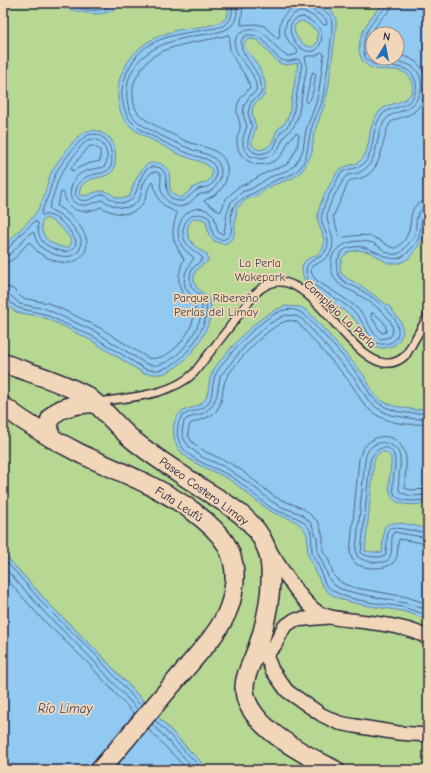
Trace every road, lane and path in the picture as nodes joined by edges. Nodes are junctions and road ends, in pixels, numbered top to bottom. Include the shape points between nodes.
1 (428, 316) edge
2 (3, 363) edge
3 (94, 403) junction
4 (3, 406) edge
5 (51, 438) junction
6 (265, 544) junction
7 (329, 618) junction
8 (428, 638) edge
9 (262, 652) junction
10 (428, 734) edge
11 (100, 770) edge
12 (335, 770) edge

1 - 3 lane, Complejo La Perla via 406,355 400,360 385,363 361,351 300,289 285,281 270,282 262,286 188,379 158,392
2 - 3 street, Paseo Costero Limay via 77,391
3 - 5 street via 68,406 57,412 50,420
3 - 6 street, Paseo Costero Limay via 147,451 238,513
4 - 5 street, Futa Leufú
5 - 11 street, Futa Leufú via 166,494 204,519 226,544 234,568 230,608 217,630
6 - 7 street via 308,603
6 - 9 street, Paseo Costero Limay via 269,556 271,583
7 - 8 street via 384,624 421,633
7 - 9 street via 294,620 284,627 275,645
9 - 10 street via 287,691 322,716 355,726 398,733
9 - 12 street, Paseo Costero Limay via 245,681 244,691 251,709 266,726 291,746

